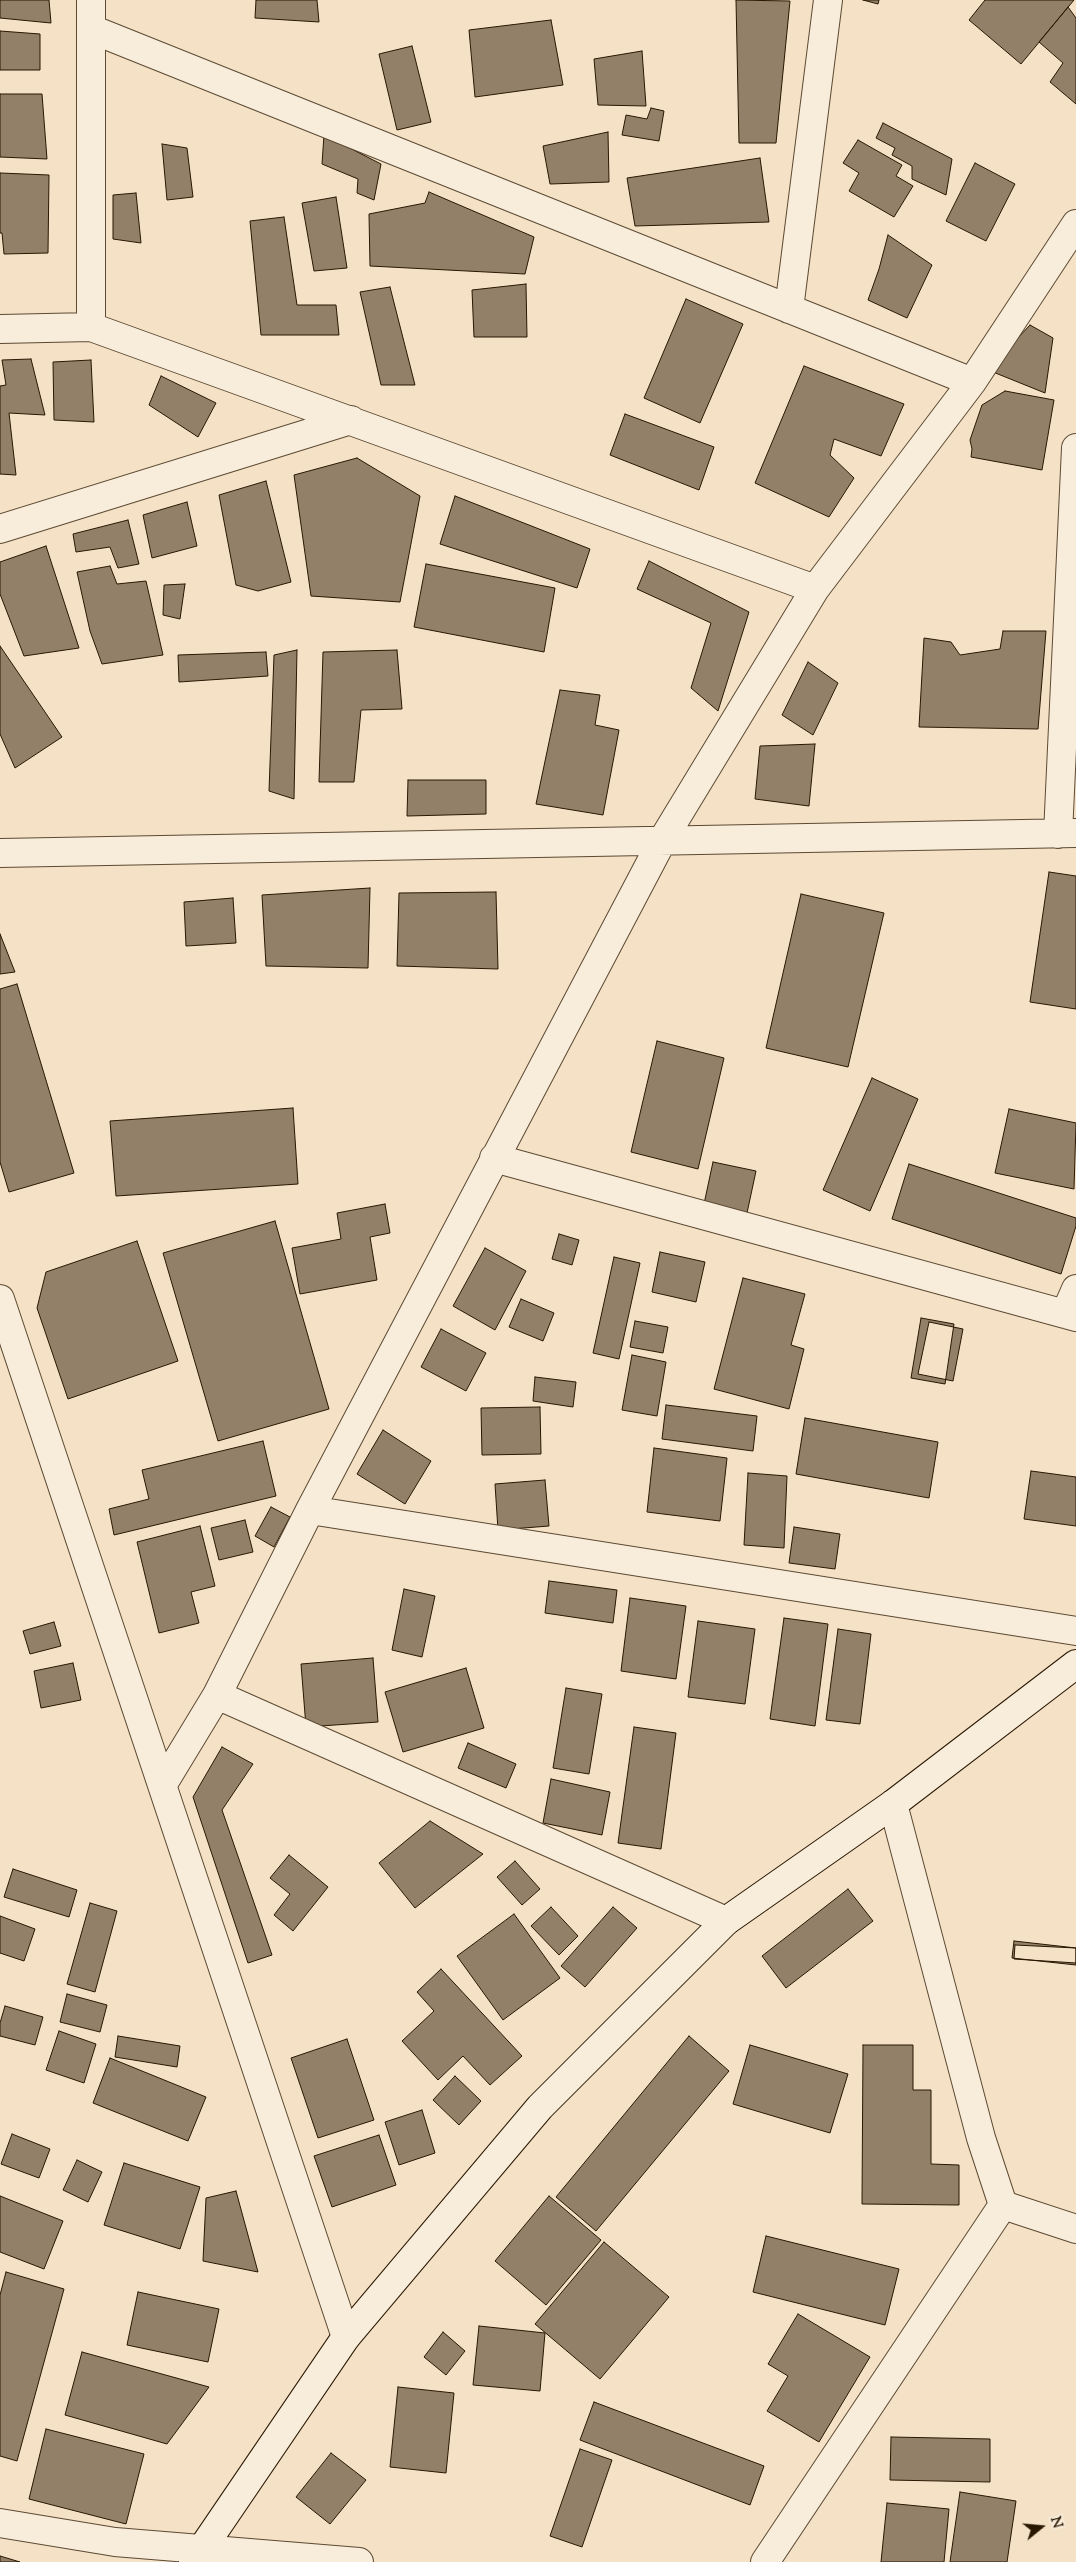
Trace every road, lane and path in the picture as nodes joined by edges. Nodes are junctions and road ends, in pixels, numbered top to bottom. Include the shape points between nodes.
1 (91, 0) edge
2 (828, 0) edge
3 (91, 30) junction
4 (1076, 224) edge
5 (789, 309) junction
6 (91, 327) junction
7 (0, 329) edge
8 (972, 382) junction
9 (352, 420) junction
10 (1076, 448) edge
11 (0, 529) edge
12 (815, 589) junction
13 (1067, 833) edge
14 (662, 841) junction
15 (0, 853) edge
16 (494, 1158) junction
17 (1076, 1289) edge
18 (0, 1299) edge
19 (1070, 1315) edge
20 (310, 1510) junction
21 (1076, 1631) edge
22 (1076, 1664) edge
23 (217, 1695) junction
24 (163, 1784) junction
25 (893, 1804) junction
26 (726, 1921) junction
27 (1003, 2205) junction
28 (1076, 2229) edge
29 (346, 2337) junction
30 (0, 2524) edge
31 (197, 2556) edge
32 (359, 2562) edge
33 (765, 2562) edge

1 - 3 street
2 - 5 street
3 - 5 street
3 - 6 street
4 - 8 street
5 - 8 street
6 - 7 street
6 - 9 street
8 - 12 street
9 - 11 street
9 - 12 street
10 - 13 street
12 - 14 street
13 - 14 street
14 - 15 street
14 - 16 street
16 - 19 street
16 - 20 street
17 - 19 street
18 - 24 street
20 - 21 street
20 - 23 street
22 - 25 street
23 - 24 street
23 - 26 street
24 - 29 street
25 - 26 street
25 - 27 street via 981,2138
26 - 29 street via 540,2107
27 - 28 street
27 - 33 street
29 - 31 street
30 - 31 street
31 - 32 street

